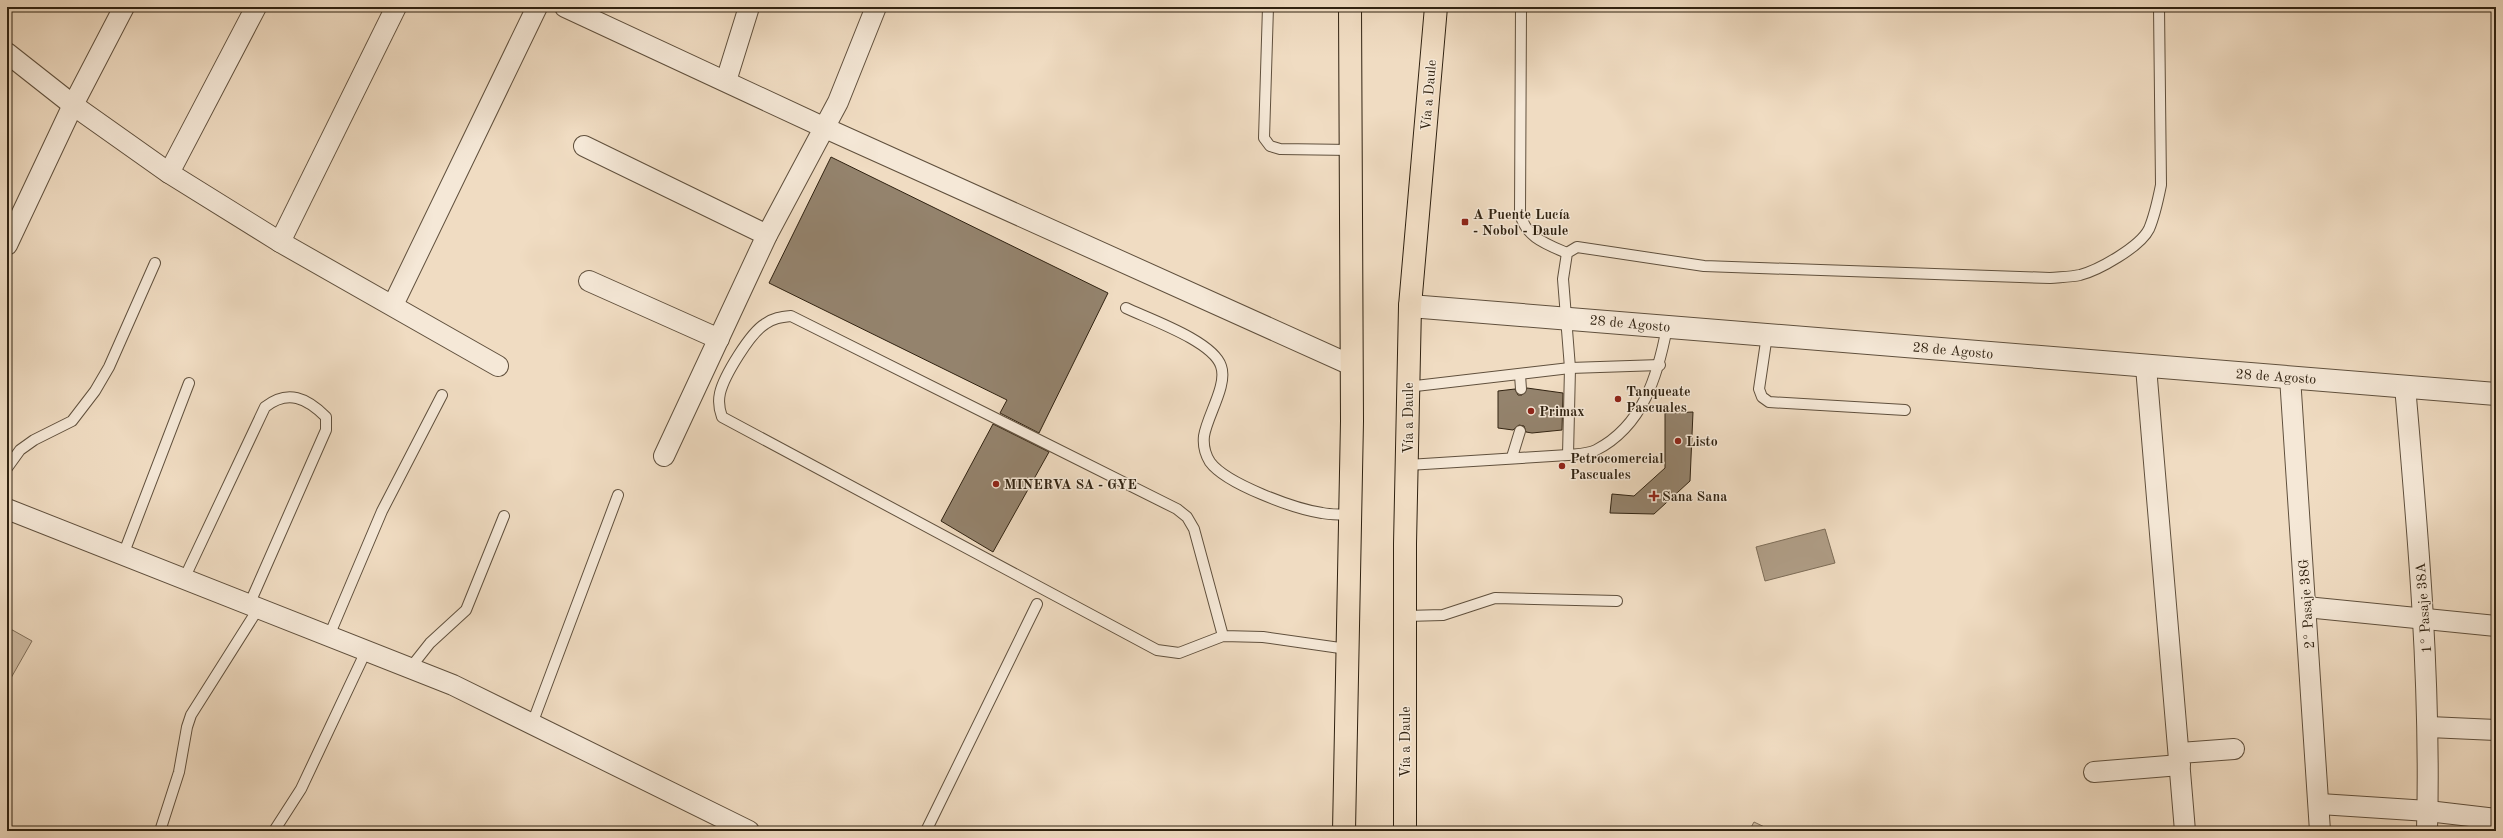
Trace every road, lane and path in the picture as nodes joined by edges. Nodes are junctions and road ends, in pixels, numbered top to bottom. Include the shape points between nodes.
1 (124, 7) edge
2 (256, 7) edge
3 (396, 7) edge
4 (537, 7) edge
5 (565, 7) edge
6 (749, 7) edge
7 (876, 7) edge
8 (1268, 7) edge
9 (1350, 7) edge
10 (1436, 7) edge
11 (1521, 7) edge
12 (2159, 7) edge
13 (8, 57) edge
14 (726, 81) junction
15 (73, 105) junction
16 (823, 127) junction
17 (584, 146) dead end
18 (1351, 150) junction
19 (169, 173) junction
20 (767, 235) junction
21 (280, 242) junction
22 (7, 245) edge
23 (1566, 253) junction
24 (155, 263) dead end
25 (589, 281) dead end
26 (393, 305) junction
27 (1410, 306) junction
28 (1126, 308) dead end
29 (1566, 318) junction
30 (1667, 327) junction
31 (1767, 335) junction
32 (719, 339) junction
33 (1351, 365) junction
34 (1660, 365) junction
35 (498, 366) dead end
36 (2146, 367) junction
37 (1570, 368) junction
38 (1520, 375) junction
39 (2290, 376) junction
40 (189, 383) dead end
41 (2405, 386) junction
42 (1407, 387) junction
43 (1521, 389) dead end
44 (2496, 394) edge
45 (442, 395) dead end
46 (1905, 410) dead end
47 (1520, 431) dead end
48 (664, 456) dead end
49 (1568, 456) junction
50 (1512, 457) junction
51 (1408, 465) junction
52 (7, 468) edge
53 (618, 495) dead end
54 (7, 509) edge
55 (1350, 515) junction
56 (504, 516) dead end
57 (124, 555) junction
58 (184, 579) junction
59 (1616, 601) dead end
60 (1037, 604) dead end
61 (2306, 606) junction
62 (254, 607) junction
63 (1406, 616) junction
64 (2425, 619) junction
65 (2496, 626) edge
66 (329, 636) junction
67 (1223, 636) junction
68 (1347, 649) junction
69 (366, 651) junction
70 (411, 667) junction
71 (532, 724) junction
72 (2429, 727) junction
73 (2496, 730) edge
74 (2234, 749) dead end
75 (2180, 759) junction
76 (2094, 772) dead end
77 (2320, 804) junction
78 (2428, 811) junction
79 (2496, 819) edge
80 (160, 831) edge
81 (274, 831) edge
82 (749, 831) edge
83 (926, 831) edge
84 (1344, 831) edge
85 (1405, 831) edge
86 (2185, 831) edge
87 (2320, 831) edge
88 (2428, 831) edge

1 - 15 street
2 - 19 street
3 - 21 street
4 - 26 street
5 - 14 street
6 - 14 street
7 - 16 street via 838,102
8 - 18 lane via 1264,138 1270,146 1280,149
9 - 18 highway
10 - 27 highway, Vía a Daule
11 - 23 lane via 1521,217 1526,230
12 - 23 lane via 2160,185 2156,209 2148,231 2133,246 2096,270 2079,275 2050,278 1704,266 1584,247 1577,247
13 - 15 street
14 - 16 street
15 - 19 street
15 - 22 street
16 - 20 street
16 - 33 street
17 - 20 street
18 - 33 highway
19 - 21 street
20 - 32 street
21 - 26 street
23 - 29 lane via 1563,279
24 - 52 lane via 109,367 95,392 72,421 20,450
25 - 32 street
26 - 35 street
27 - 29 street, 28 de Agosto
27 - 42 highway, Vía a Daule
28 - 55 lane via 1202,344 1221,365 1222,380 1204,436 1205,452 1211,463 1235,481 1263,495 1322,513
29 - 30 street, 28 de Agosto
29 - 37 lane
30 - 31 street, 28 de Agosto
30 - 34 lane
31 - 36 street, 28 de Agosto
31 - 46 lane via 1759,389 1762,397 1769,402
32 - 48 street
33 - 55 highway
34 - 37 lane
34 - 49 lane via 1641,409 1619,434 1594,451
36 - 39 street, 28 de Agosto
36 - 75 street
37 - 38 lane
37 - 49 lane
38 - 42 lane
38 - 43 lane
39 - 41 street, 28 de Agosto
39 - 61 street, 2° Pasaje 38G
40 - 57 lane
41 - 44 street, 28 de Agosto
41 - 64 street, 1° Pasaje 38A
42 - 51 highway, Vía a Daule
45 - 66 lane via 382,511
47 - 50 lane
49 - 50 lane
50 - 51 lane
51 - 63 highway, Vía a Daule via 1404,544
53 - 71 lane
54 - 57 street
55 - 68 highway
56 - 70 lane via 466,610 430,642
57 - 58 street
58 - 62 street
58 - 62 lane via 265,407 283,396 296,397 318,409 326,417 326,430
59 - 63 lane via 1495,598 1443,616
60 - 83 lane
61 - 64 street
61 - 77 street, 2° Pasaje 38G
62 - 66 street
62 - 80 lane via 191,715 186,727 180,772
63 - 85 highway, Vía a Daule
64 - 65 street
64 - 72 street, 1° Pasaje 38A
66 - 69 street
67 - 67 lane via 1179,653 1158,650 722,417 718,404 720,391 747,341 766,323 778,317 791,316 1177,509 1187,517 1194,529
67 - 68 lane via 1263,637
68 - 84 highway
69 - 70 street
69 - 81 lane via 301,789
70 - 71 street
71 - 82 street
72 - 73 street
72 - 78 street, 1° Pasaje 38A
74 - 75 street
75 - 76 street
75 - 86 street
77 - 78 street
77 - 87 street, 2° Pasaje 38G
78 - 79 street
78 - 88 street, 1° Pasaje 38A

